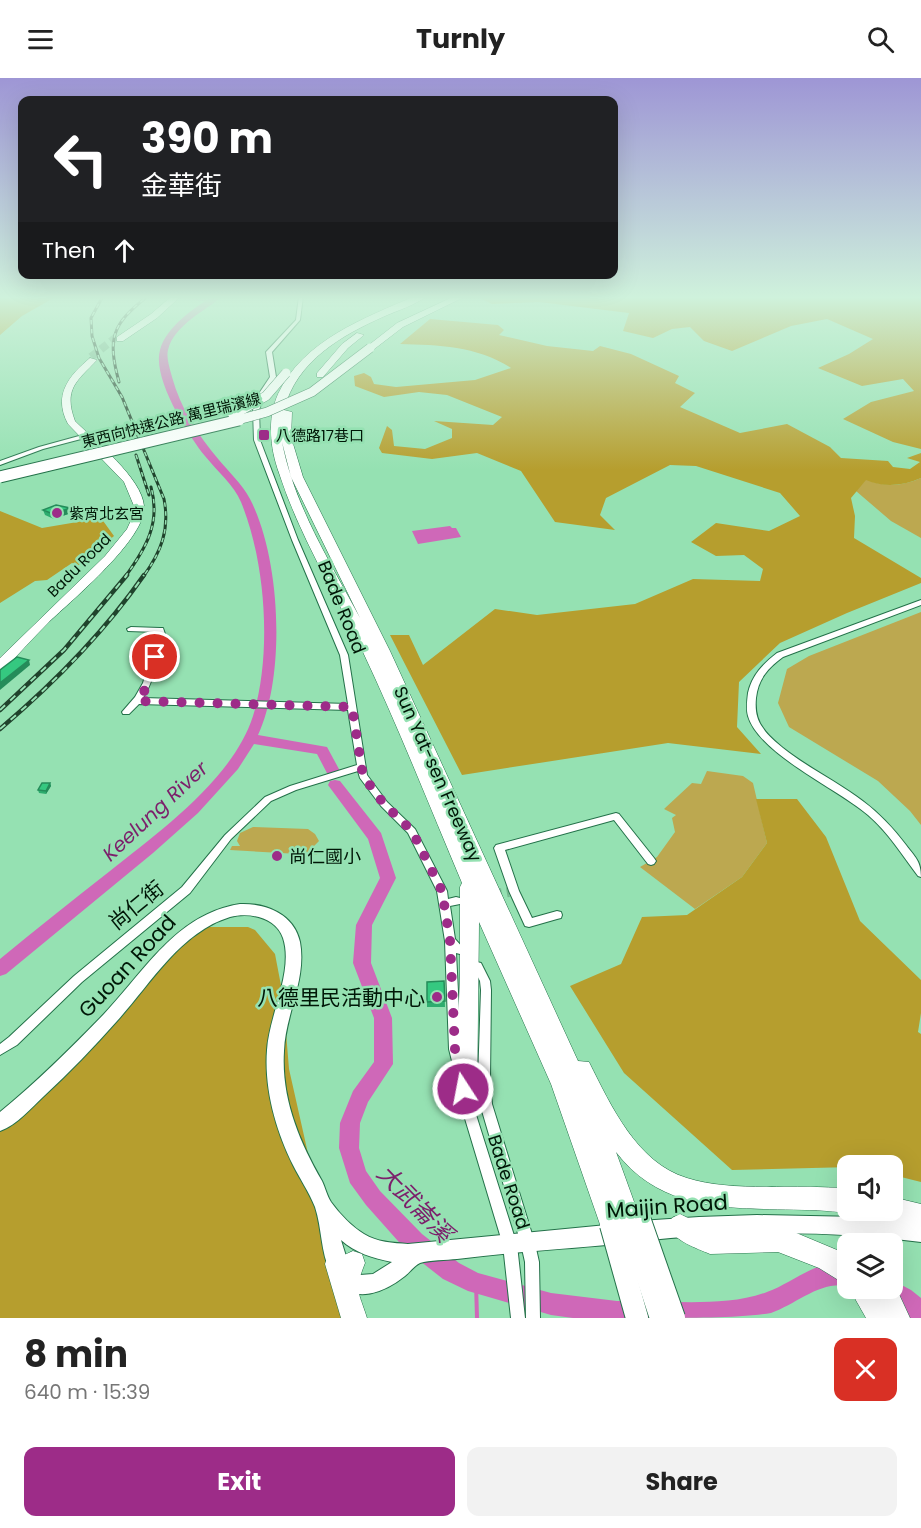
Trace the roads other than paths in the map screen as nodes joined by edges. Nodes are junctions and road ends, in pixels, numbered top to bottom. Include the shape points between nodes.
1 (269, 354) edge
2 (306, 354) edge
3 (316, 354) edge
4 (326, 354) edge
5 (338, 354) edge
6 (357, 354) edge
7 (359, 354) edge
8 (79, 438) junction
9 (0, 463) edge
10 (0, 475) edge
11 (921, 602) edge
12 (131, 629) dead end
13 (0, 657) edge
14 (0, 666) edge
15 (139, 701) junction
16 (352, 707) junction
17 (126, 712) dead end
18 (361, 767) junction
19 (651, 861) dead end
20 (921, 873) edge
21 (469, 878) junction
22 (557, 915) dead end
23 (450, 941) junction
24 (514, 944) junction
25 (460, 950) dead end
26 (477, 966) dead end
27 (0, 1050) edge
28 (466, 1103) junction
29 (0, 1123) edge
30 (837, 1200) edge
31 (324, 1206) junction
32 (903, 1212) edge
33 (921, 1216) edge
34 (627, 1223) junction
35 (680, 1226) junction
36 (921, 1232) edge
37 (901, 1233) edge
38 (837, 1234) edge
39 (515, 1251) junction
40 (392, 1252) junction
41 (416, 1253) junction
42 (837, 1266) edge
43 (347, 1276) junction
44 (868, 1299) edge
45 (889, 1299) edge
46 (517, 1316) edge
47 (533, 1316) edge
48 (354, 1318) edge
49 (637, 1318) edge
50 (661, 1318) edge
51 (674, 1318) edge
52 (881, 1318) edge
53 (897, 1318) edge

1 - 16 street, Bade Road via 273,377 256,410 256,437 344,655
2 - 10 highway, bridge via 266,396 220,420
3 - 21 highway, Sun Yat-sen Freeway via 306,361 285,392 276,418 275,439 291,490 369,649
4 - 24 highway, Sun Yat-sen Freeway via 302,377 285,418 297,477 383,651
5 - 10 highway, bridge via 309,391 282,405
6 - 10 highway, 東西向快速公路 萬里瑞濱線, bridge via 310,388 268,407
7 - 10 highway, 東西向快速公路 萬里瑞濱線, bridge via 321,386 283,406 220,425
8 - 9 street
8 - 13 main road, Badu Road via 127,490 131,517 119,540
8 - 14 main road, Badu Road via 65,423 58,402 71,374 92,358 72,380 65,409 71,422 133,489 138,516 132,531 110,558
11 - 20 street via 780,655 762,668 754,683 752,700 753,718 762,734 784,754 872,812
12 - 15 street via 160,630 161,634 152,643 157,648 152,676
15 - 16 street
15 - 17 street
16 - 18 street, Bade Road
18 - 23 street, Bade Road via 370,789 417,840 451,902
18 - 27 street, 尚仁街 via 268,799 228,837 186,890 130,934
19 - 22 street via 616,816 499,848 511,892 529,923
21 - 28 highway
21 - 34 highway, Sun Yat-sen Freeway via 588,1151
23 - 25 street
23 - 28 street, Bade Road via 455,1049
24 - 30 highway via 549,999 606,1120 630,1153 656,1175 712,1195
24 - 34 highway, Sun Yat-sen Freeway via 607,1156
26 - 39 street, Bade Road via 486,990 486,1104
28 - 39 street, Bade Road
29 - 31 street, Guoan Road via 44,1085 186,933 207,919 231,910 252,908 271,914 285,927 292,941 292,962 276,1044 276,1070 294,1149
31 - 40 street, Maijin Road via 341,1228 358,1241
31 - 43 street, Guoan Road
32 - 33 highway
34 - 49 highway, Sun Yat-sen Freeway, bridge
34 - 50 highway, Sun Yat-sen Freeway, bridge
34 - 51 highway, bridge
35 - 38 street, Maijin Road
35 - 39 street, Maijin Road
35 - 42 highway via 710,1242 778,1240 794,1244
36 - 37 street, Maijin Road
39 - 41 street, Maijin Road
39 - 46 street
39 - 47 street
40 - 41 street, Maijin Road
40 - 43 street via 369,1254
41 - 43 street via 387,1278 363,1286
43 - 48 highway
44 - 52 highway
45 - 53 highway

